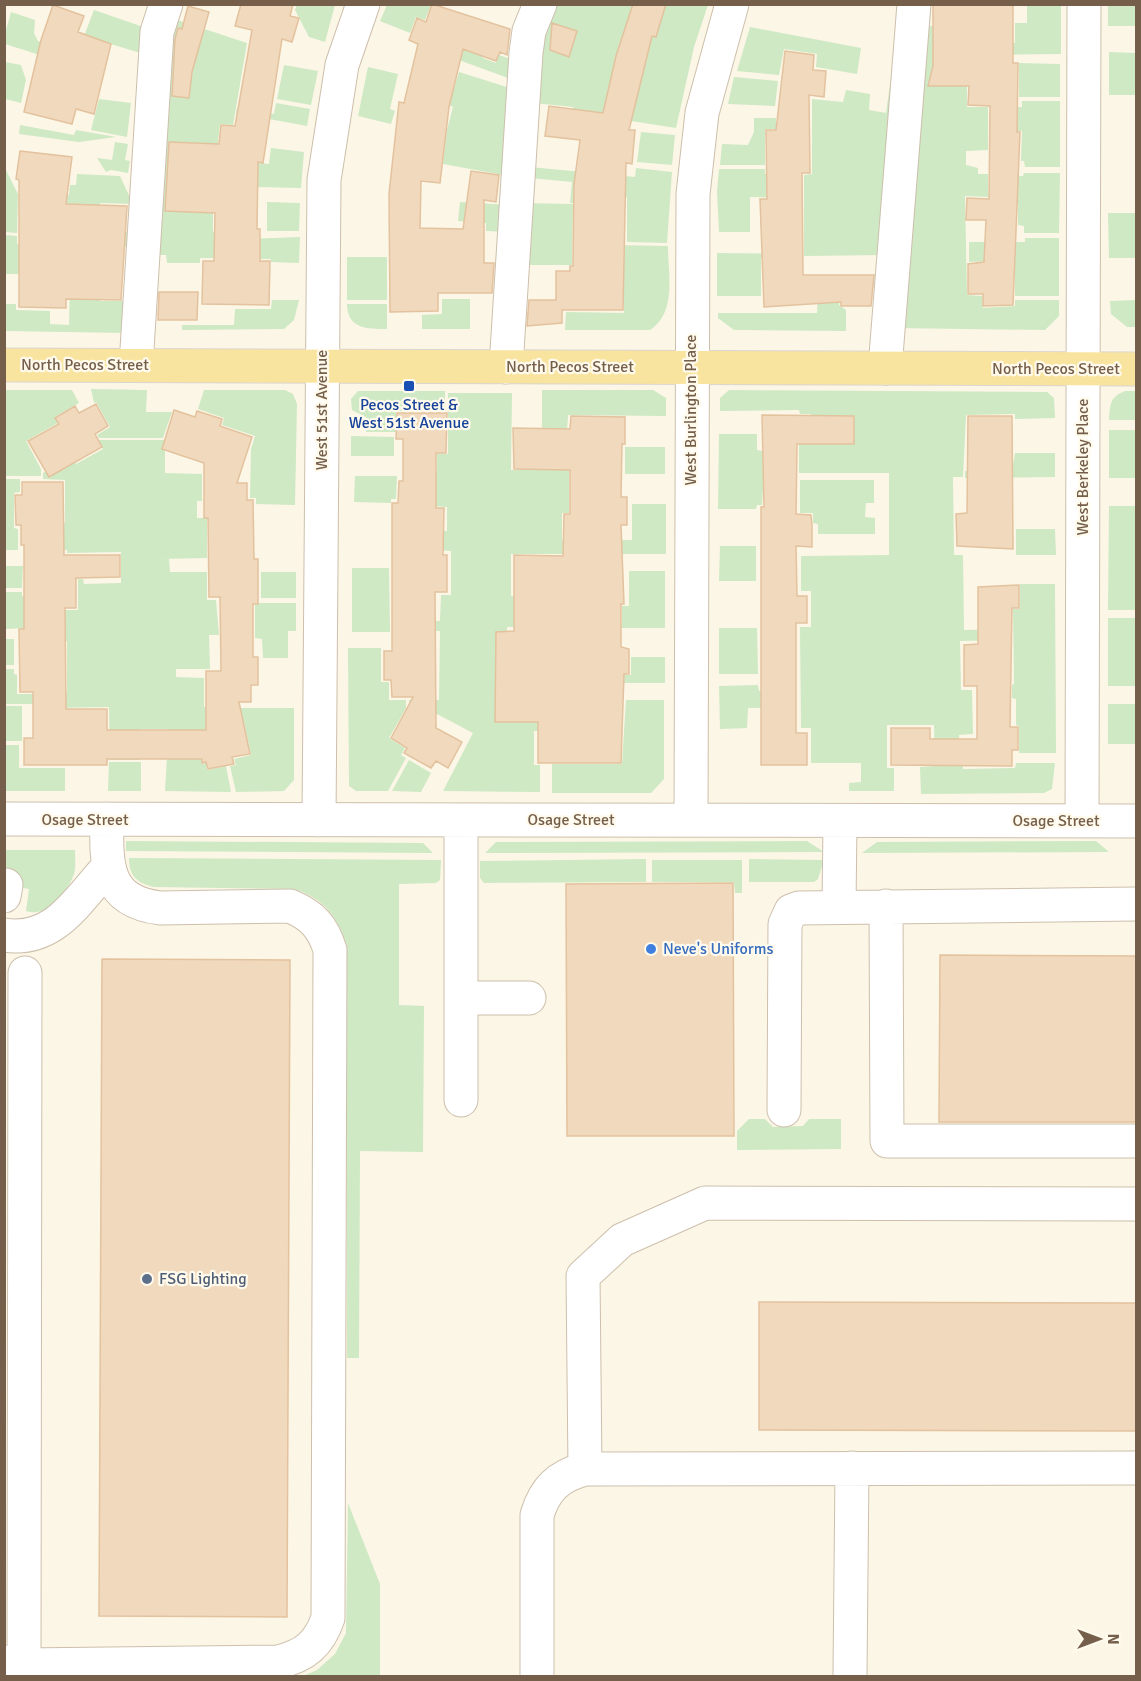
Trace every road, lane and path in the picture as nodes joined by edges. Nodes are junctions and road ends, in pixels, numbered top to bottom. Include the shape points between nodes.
1 (166, 4) edge
2 (363, 4) edge
3 (540, 4) edge
4 (732, 4) edge
5 (914, 4) edge
6 (1084, 4) edge
7 (4, 365) edge
8 (136, 366) junction
9 (322, 366) junction
10 (506, 367) junction
11 (691, 367) junction
12 (885, 368) junction
13 (1083, 369) junction
14 (1137, 369) edge
15 (4, 819) edge
16 (107, 819) junction
17 (319, 820) junction
18 (461, 820) junction
19 (691, 820) junction
20 (840, 820) junction
21 (1083, 821) junction
22 (1137, 821) edge
23 (107, 868) junction
24 (1137, 904) edge
25 (886, 906) junction
26 (840, 907) junction
27 (55, 925) junction
28 (4, 935) edge
29 (25, 973) junction
30 (461, 998) junction
31 (529, 998) dead end
32 (4, 1006) edge
33 (461, 1100) dead end
34 (784, 1110) dead end
35 (1137, 1141) edge
36 (1137, 1204) edge
37 (852, 1468) junction
38 (1137, 1468) edge
39 (585, 1469) junction
40 (11, 1664) edge
41 (537, 1677) edge
42 (850, 1677) edge

1 - 8 street via 157,32
2 - 9 street, West 51st Avenue via 342,65 324,180
3 - 10 street via 525,53
4 - 11 street, West Burlington Place via 711,72 695,155
5 - 12 street
6 - 13 street, West Berkeley Place
7 - 8 main road, North Pecos Street
8 - 9 main road, North Pecos Street
9 - 10 main road, North Pecos Street
9 - 17 street, West 51st Avenue
10 - 11 main road, North Pecos Street
11 - 12 main road, North Pecos Street
11 - 19 street, West Burlington Place
12 - 13 main road, North Pecos Street
13 - 14 main road, North Pecos Street
13 - 21 street, West Berkeley Place
15 - 16 street, Osage Street
16 - 17 street, Osage Street
16 - 23 street
17 - 18 street, Osage Street
18 - 19 street, Osage Street
18 - 30 street
19 - 20 street, Osage Street
20 - 21 street, Osage Street
20 - 26 street
21 - 22 street, Osage Street
23 - 27 street
23 - 40 street via 114,884 142,906 290,906 317,922 326,935 330,950 328,1618 311,1649 278,1662
24 - 25 street
25 - 26 street
25 - 35 street via 887,1141
26 - 34 street via 795,909 786,919
27 - 28 street via 22,938
27 - 29 street
29 - 32 street
29 - 40 street
30 - 31 street
30 - 33 street
36 - 39 street via 705,1203 621,1240 583,1276
37 - 38 street
37 - 39 street
37 - 42 street
39 - 41 street via 553,1484 542,1498 537,1515

